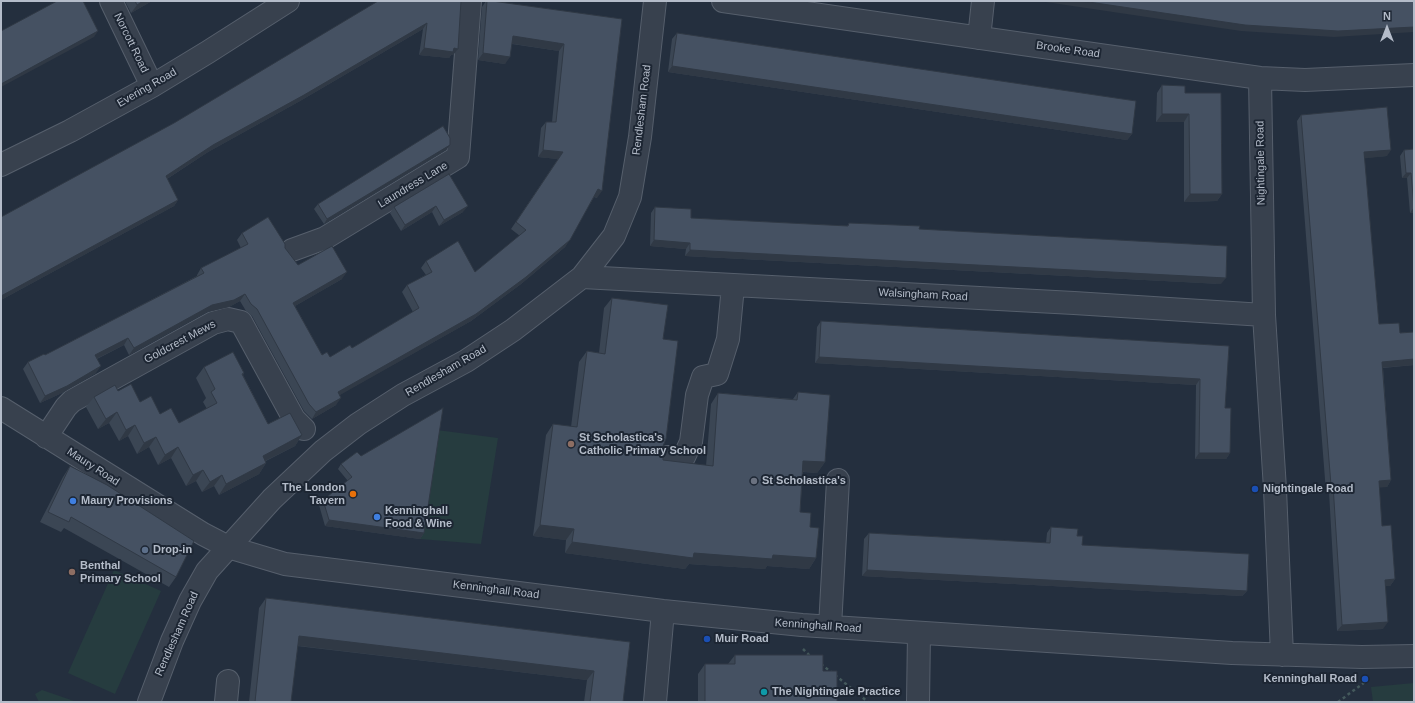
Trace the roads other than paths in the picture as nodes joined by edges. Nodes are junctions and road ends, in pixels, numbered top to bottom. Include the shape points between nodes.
1 (110, 1) edge
2 (288, 1) edge
3 (470, 1) edge
4 (655, 1) edge
5 (723, 1) edge
6 (983, 1) edge
7 (978, 38) junction
8 (1414, 75) edge
9 (1260, 78) junction
10 (152, 86) junction
11 (1, 165) edge
12 (292, 250) dead end
13 (582, 277) junction
14 (732, 286) junction
15 (1264, 315) junction
16 (1, 408) edge
17 (304, 429) dead end
18 (46, 437) junction
19 (668, 457) edge
20 (838, 480) dead end
21 (228, 547) junction
22 (663, 612) junction
23 (830, 627) junction
24 (919, 633) junction
25 (1282, 655) junction
26 (1414, 656) edge
27 (149, 702) edge
28 (655, 702) edge
29 (918, 702) edge

1 - 10 street, Norcott Road
2 - 10 street, Evering Road
3 - 12 street, Laundress Lane via 458,157 325,238
4 - 13 street, Rendlesham Road via 640,137 630,197 614,236
5 - 7 street, Brooke Road
6 - 7 street
7 - 9 street, Brooke Road
8 - 9 street, Brooke Road via 1305,80
9 - 15 street, Nightingale Road
10 - 11 street, Evering Road
13 - 14 street, Walsingham Road
13 - 21 street, Rendlesham Road via 513,330 466,361 403,395 358,424 299,472
14 - 15 street, Walsingham Road
14 - 19 street via 728,338 717,374 703,377 697,395 691,442 684,457
15 - 25 street, Nightingale Road
16 - 18 street, Maury Road
17 - 18 street, Goldcrest Mews via 294,419 240,322 228,319 214,323 72,401
18 - 21 street, Maury Road via 186,525
20 - 23 street
21 - 22 street, Kenninghall Road via 285,564
21 - 27 street, Rendlesham Road via 207,572 190,602
22 - 23 street, Kenninghall Road
22 - 28 street
23 - 24 street, Kenninghall Road
24 - 25 street, Kenninghall Road
24 - 29 street
25 - 26 street, Kenninghall Road

